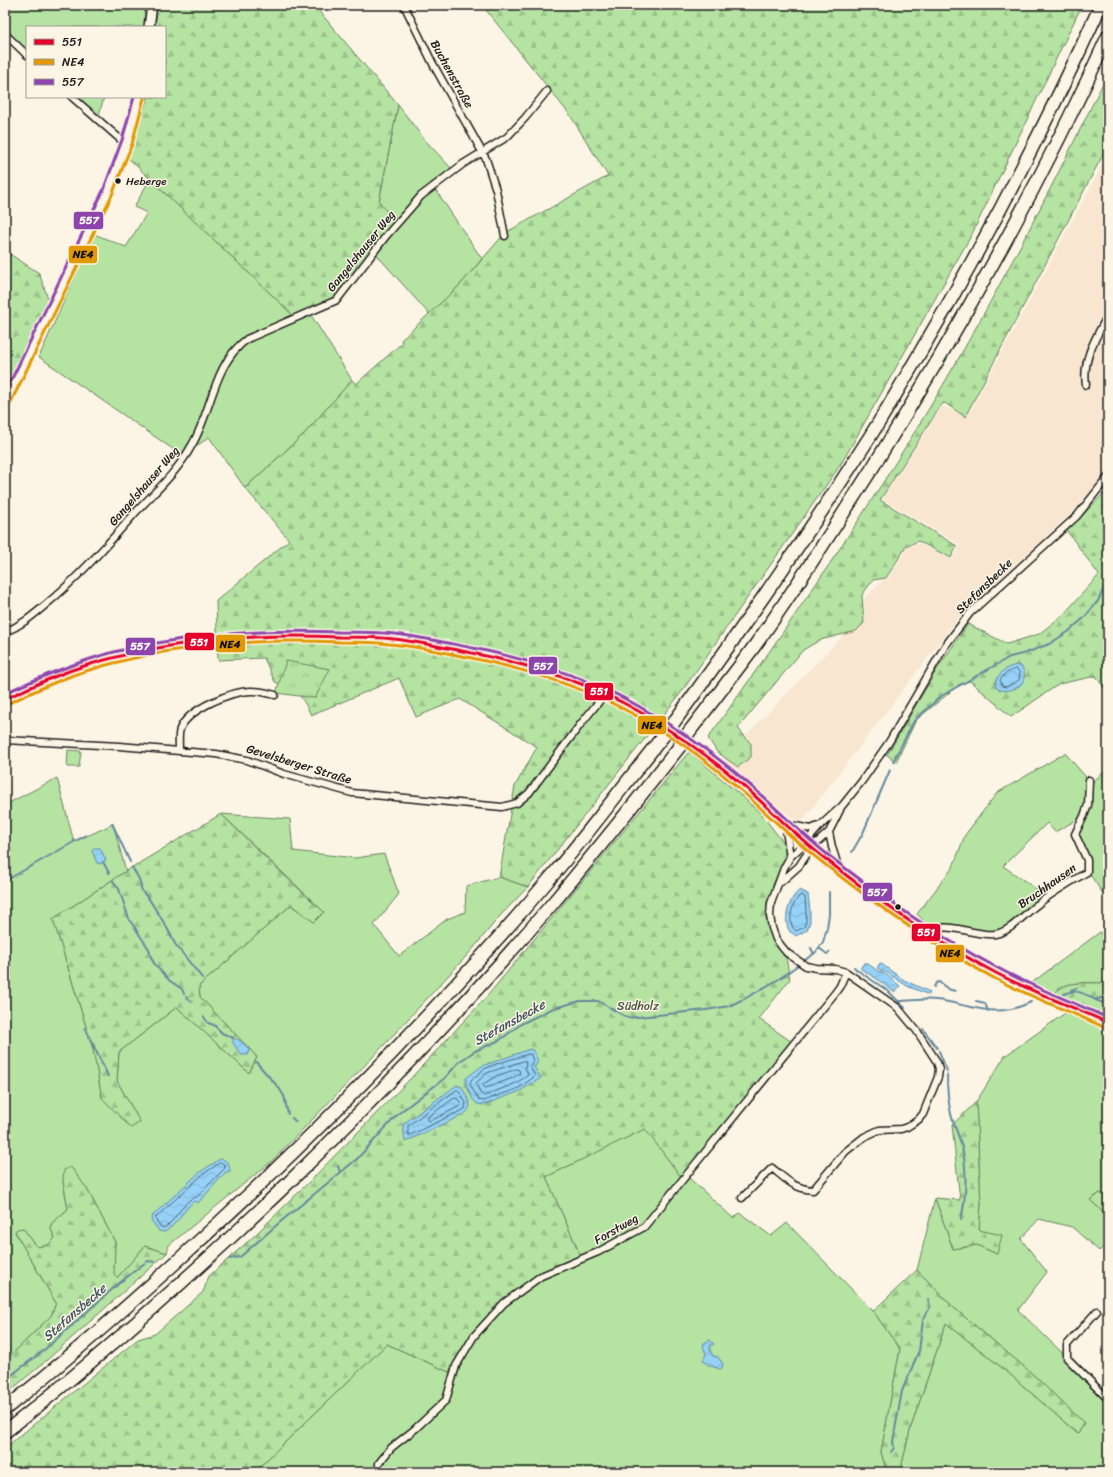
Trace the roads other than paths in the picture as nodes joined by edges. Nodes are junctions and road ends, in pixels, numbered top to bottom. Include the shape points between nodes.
1 (152, 5) edge
2 (404, 5) edge
3 (1100, 5) edge
4 (149, 26) edge
5 (5, 34) edge
6 (1108, 36) edge
7 (26, 54) edge
8 (547, 91) dead end
9 (73, 98) edge
10 (139, 98) edge
11 (127, 142) junction
12 (482, 152) junction
13 (505, 236) dead end
14 (1108, 315) edge
15 (1086, 385) dead end
16 (5, 404) edge
17 (1108, 477) edge
18 (5, 632) edge
19 (605, 694) junction
20 (275, 695) dead end
21 (5, 699) edge
22 (5, 740) edge
23 (179, 750) junction
24 (1089, 780) dead end
25 (842, 806) junction
26 (785, 824) junction
27 (821, 825) junction
28 (829, 832) junction
29 (808, 846) junction
30 (790, 857) junction
31 (840, 870) junction
32 (780, 883) junction
33 (929, 934) junction
34 (846, 972) junction
35 (1108, 1023) edge
36 (742, 1198) dead end
37 (1097, 1311) dead end
38 (1108, 1399) edge
39 (5, 1409) edge
40 (5, 1432) edge
41 (379, 1472) edge

1 - 4 main road
2 - 12 street, Buchenstraße via 433,64
3 - 39 highway, bridge via 1027,160 945,311 872,434 741,631 664,735 553,875 434,1008 343,1103 197,1243 93,1336
5 - 7 street
6 - 40 highway, bridge via 1034,188 973,302 929,377 833,529 756,643 680,746 602,845 447,1021 349,1124 210,1257 82,1370
8 - 12 street, Gangelshauser Weg via 510,134
9 - 11 street via 120,139
10 - 11 main road
11 - 16 main road via 108,193
12 - 13 street via 492,175
12 - 18 street, Gangelshauser Weg via 421,196 386,236 337,300 247,339 236,348 220,374 198,433 183,462 74,580 28,620
14 - 15 street via 1088,353 1084,375
17 - 25 street, Stefansbecke via 1077,516 970,613 945,646 880,755
19 - 21 main road via 550,672 499,658 395,639 312,635 248,636 134,653 76,669
19 - 23 street, Gevelsberger Straße via 529,793 517,803 502,807 352,793 284,774 247,760
19 - 26 main road via 660,724 690,745 744,787
20 - 23 street via 242,692 202,709 188,718 180,729
22 - 23 street, Gevelsberger Straße
24 - 33 street, Bruchhausen via 1088,805 1075,834 1087,860 1087,872 1038,903 1006,931 981,934 943,927 932,930
25 - 27 street, Stefansbecke
25 - 28 street, Stefansbecke
26 - 27 street via 810,829
26 - 29 main road
26 - 30 street
27 - 29 street, Stefansbecke
28 - 29 street, Stefansbecke
28 - 31 street
29 - 30 street
29 - 31 main road
29 - 32 street via 799,866
30 - 32 street
31 - 33 main road
32 - 34 street via 771,903 770,916 776,939 787,953 806,966
33 - 35 main road via 995,972
34 - 36 street via 898,1008 937,1062 938,1077 923,1114 907,1127 879,1130 864,1137 845,1152 813,1190 793,1186 772,1168
34 - 41 street, Forstweg via 835,993 644,1227 598,1252 541,1276 504,1303 474,1336 456,1366 446,1400 391,1448 379,1463
37 - 38 street via 1067,1345 1067,1358

